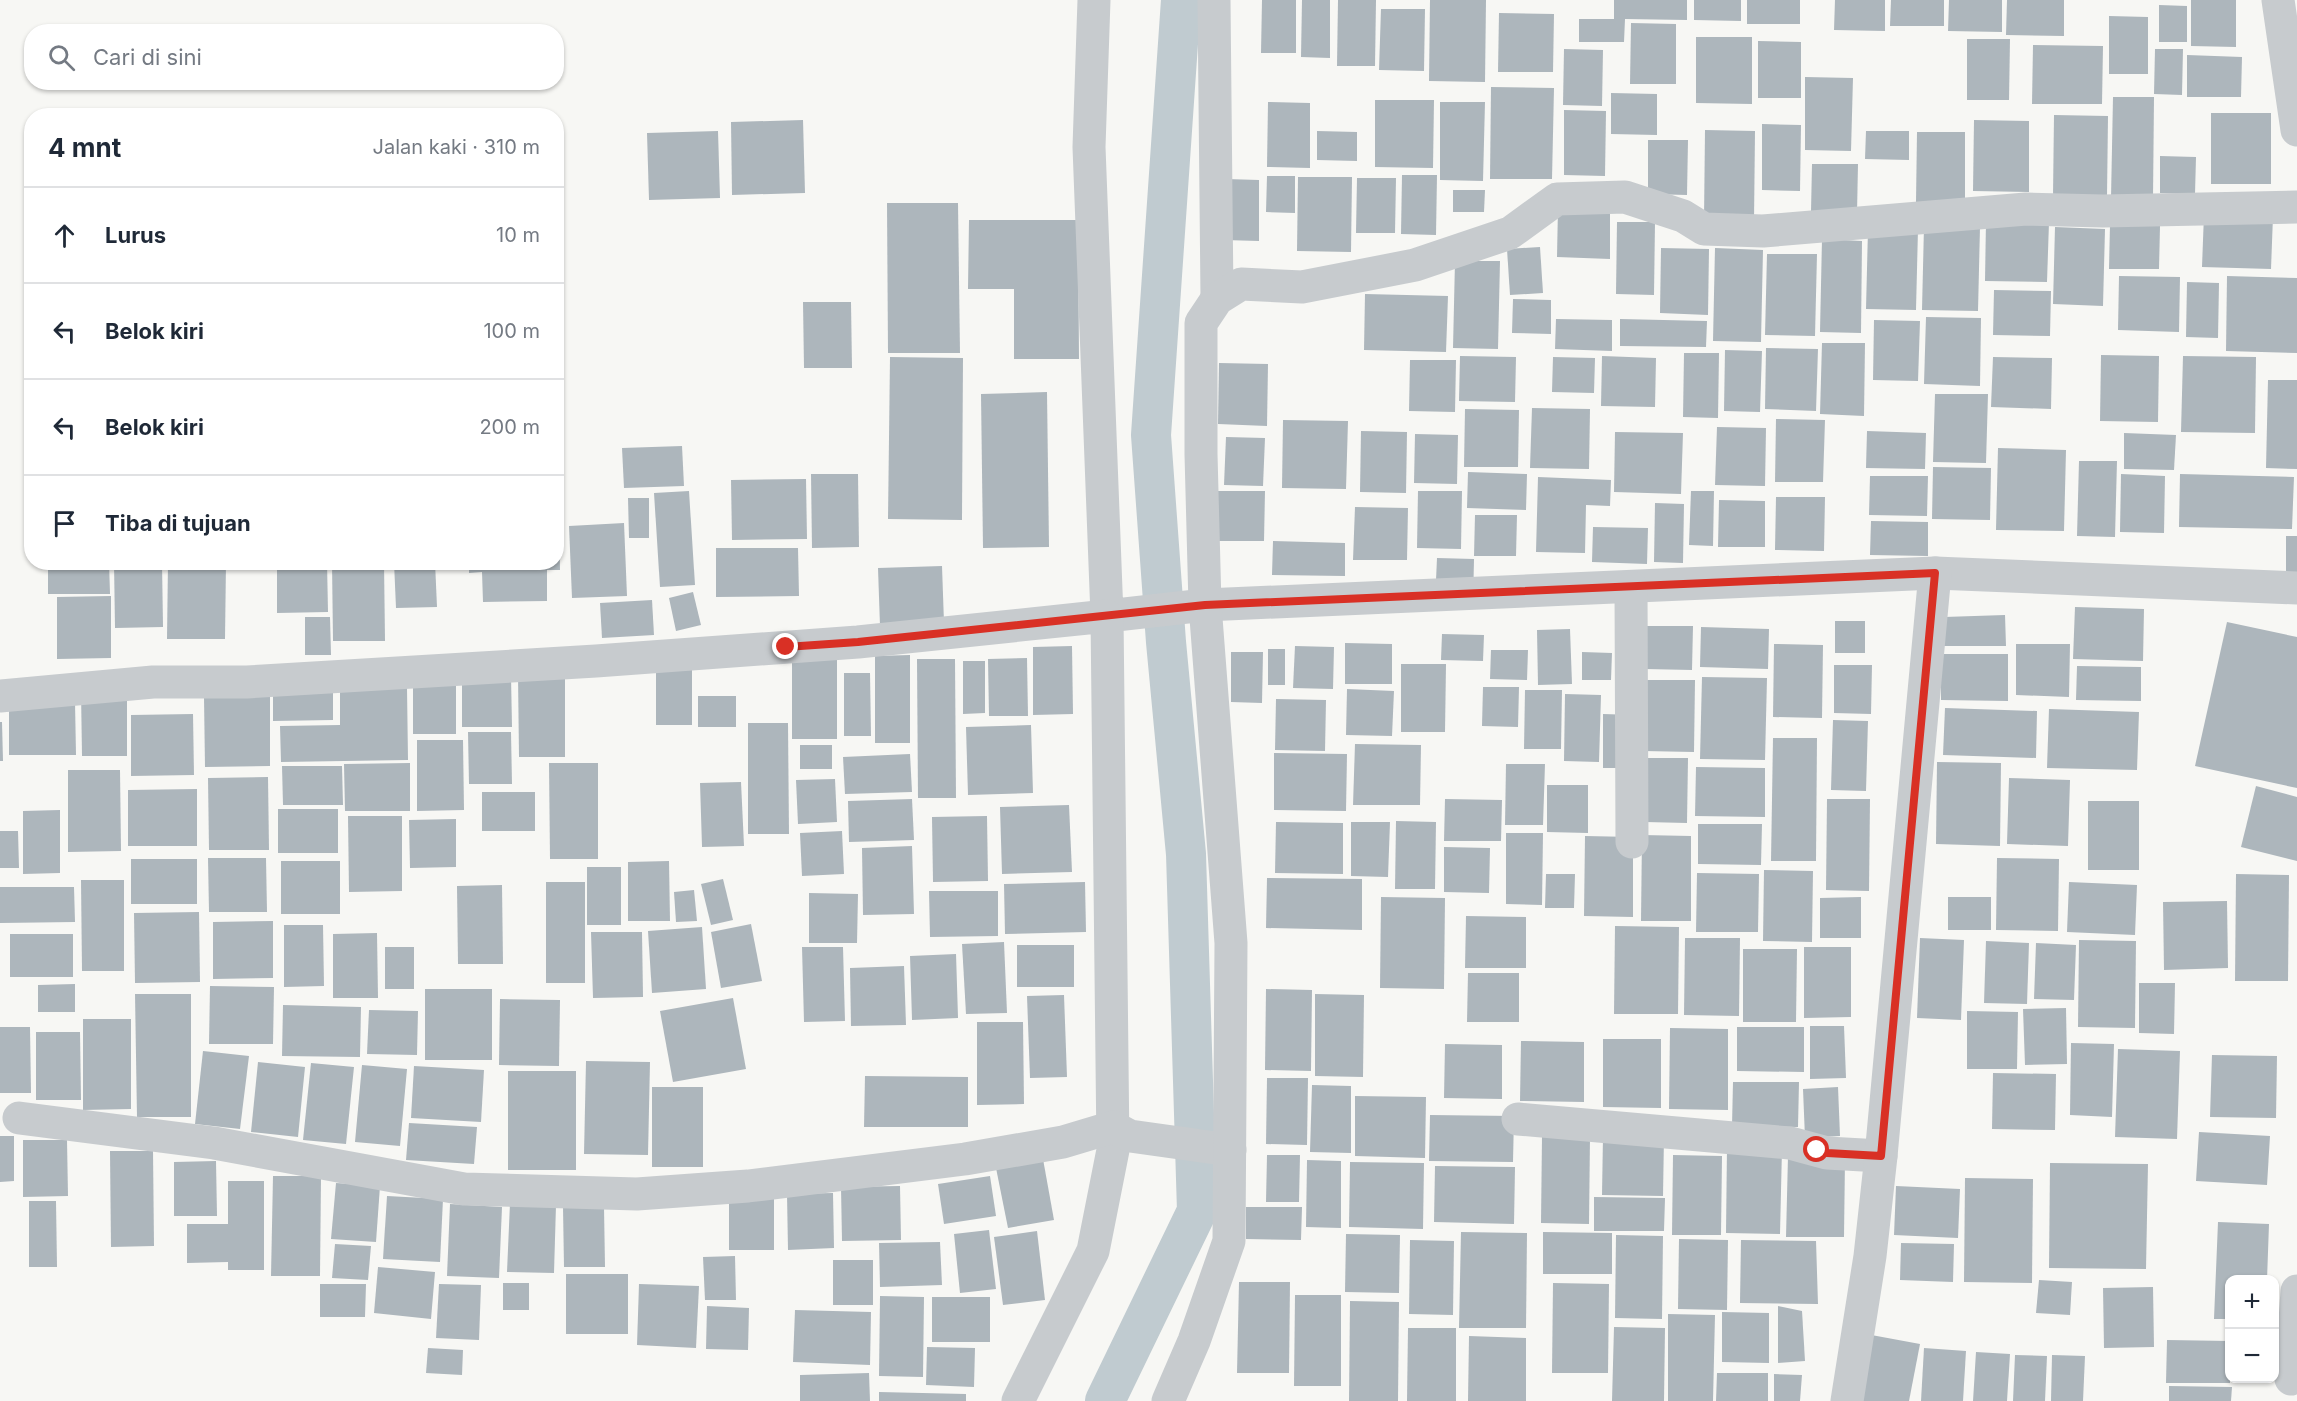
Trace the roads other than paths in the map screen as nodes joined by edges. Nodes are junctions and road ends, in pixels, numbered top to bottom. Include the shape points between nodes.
1 (1094, 0) edge
2 (1214, 0) edge
3 (2278, 0) edge
4 (2297, 130) edge
5 (2297, 207) edge
6 (1217, 299) junction
7 (1935, 573) junction
8 (1631, 587) junction
9 (2297, 588) edge
10 (1196, 606) junction
11 (1117, 615) junction
12 (0, 696) edge
13 (1632, 842) dead end
14 (19, 1118) dead end
15 (1518, 1119) dead end
16 (1121, 1131) junction
17 (1215, 1149) junction
18 (1881, 1156) junction
19 (2297, 1291) edge
20 (2293, 1387) edge
21 (1018, 1401) edge
22 (1168, 1401) edge
23 (1847, 1401) edge

1 - 11 street via 1089,147
2 - 6 street
3 - 4 street
5 - 6 street via 2026,209 1763,231 1704,230 1683,216 1625,197 1557,199 1509,233 1415,265 1302,287 1240,284
6 - 10 street via 1201,323
7 - 8 street
7 - 9 street
7 - 18 street
8 - 10 street
8 - 13 street
10 - 11 street
10 - 17 street via 1231,944
11 - 12 street via 858,642 247,682 153,682
11 - 16 street
14 - 16 street via 214,1143 464,1189 638,1194 748,1186 965,1159
15 - 18 street via 1790,1143 1827,1153
16 - 17 street
16 - 21 street via 1113,1150 1093,1251
17 - 22 street via 1229,1240 1194,1341
18 - 23 street
19 - 20 street

